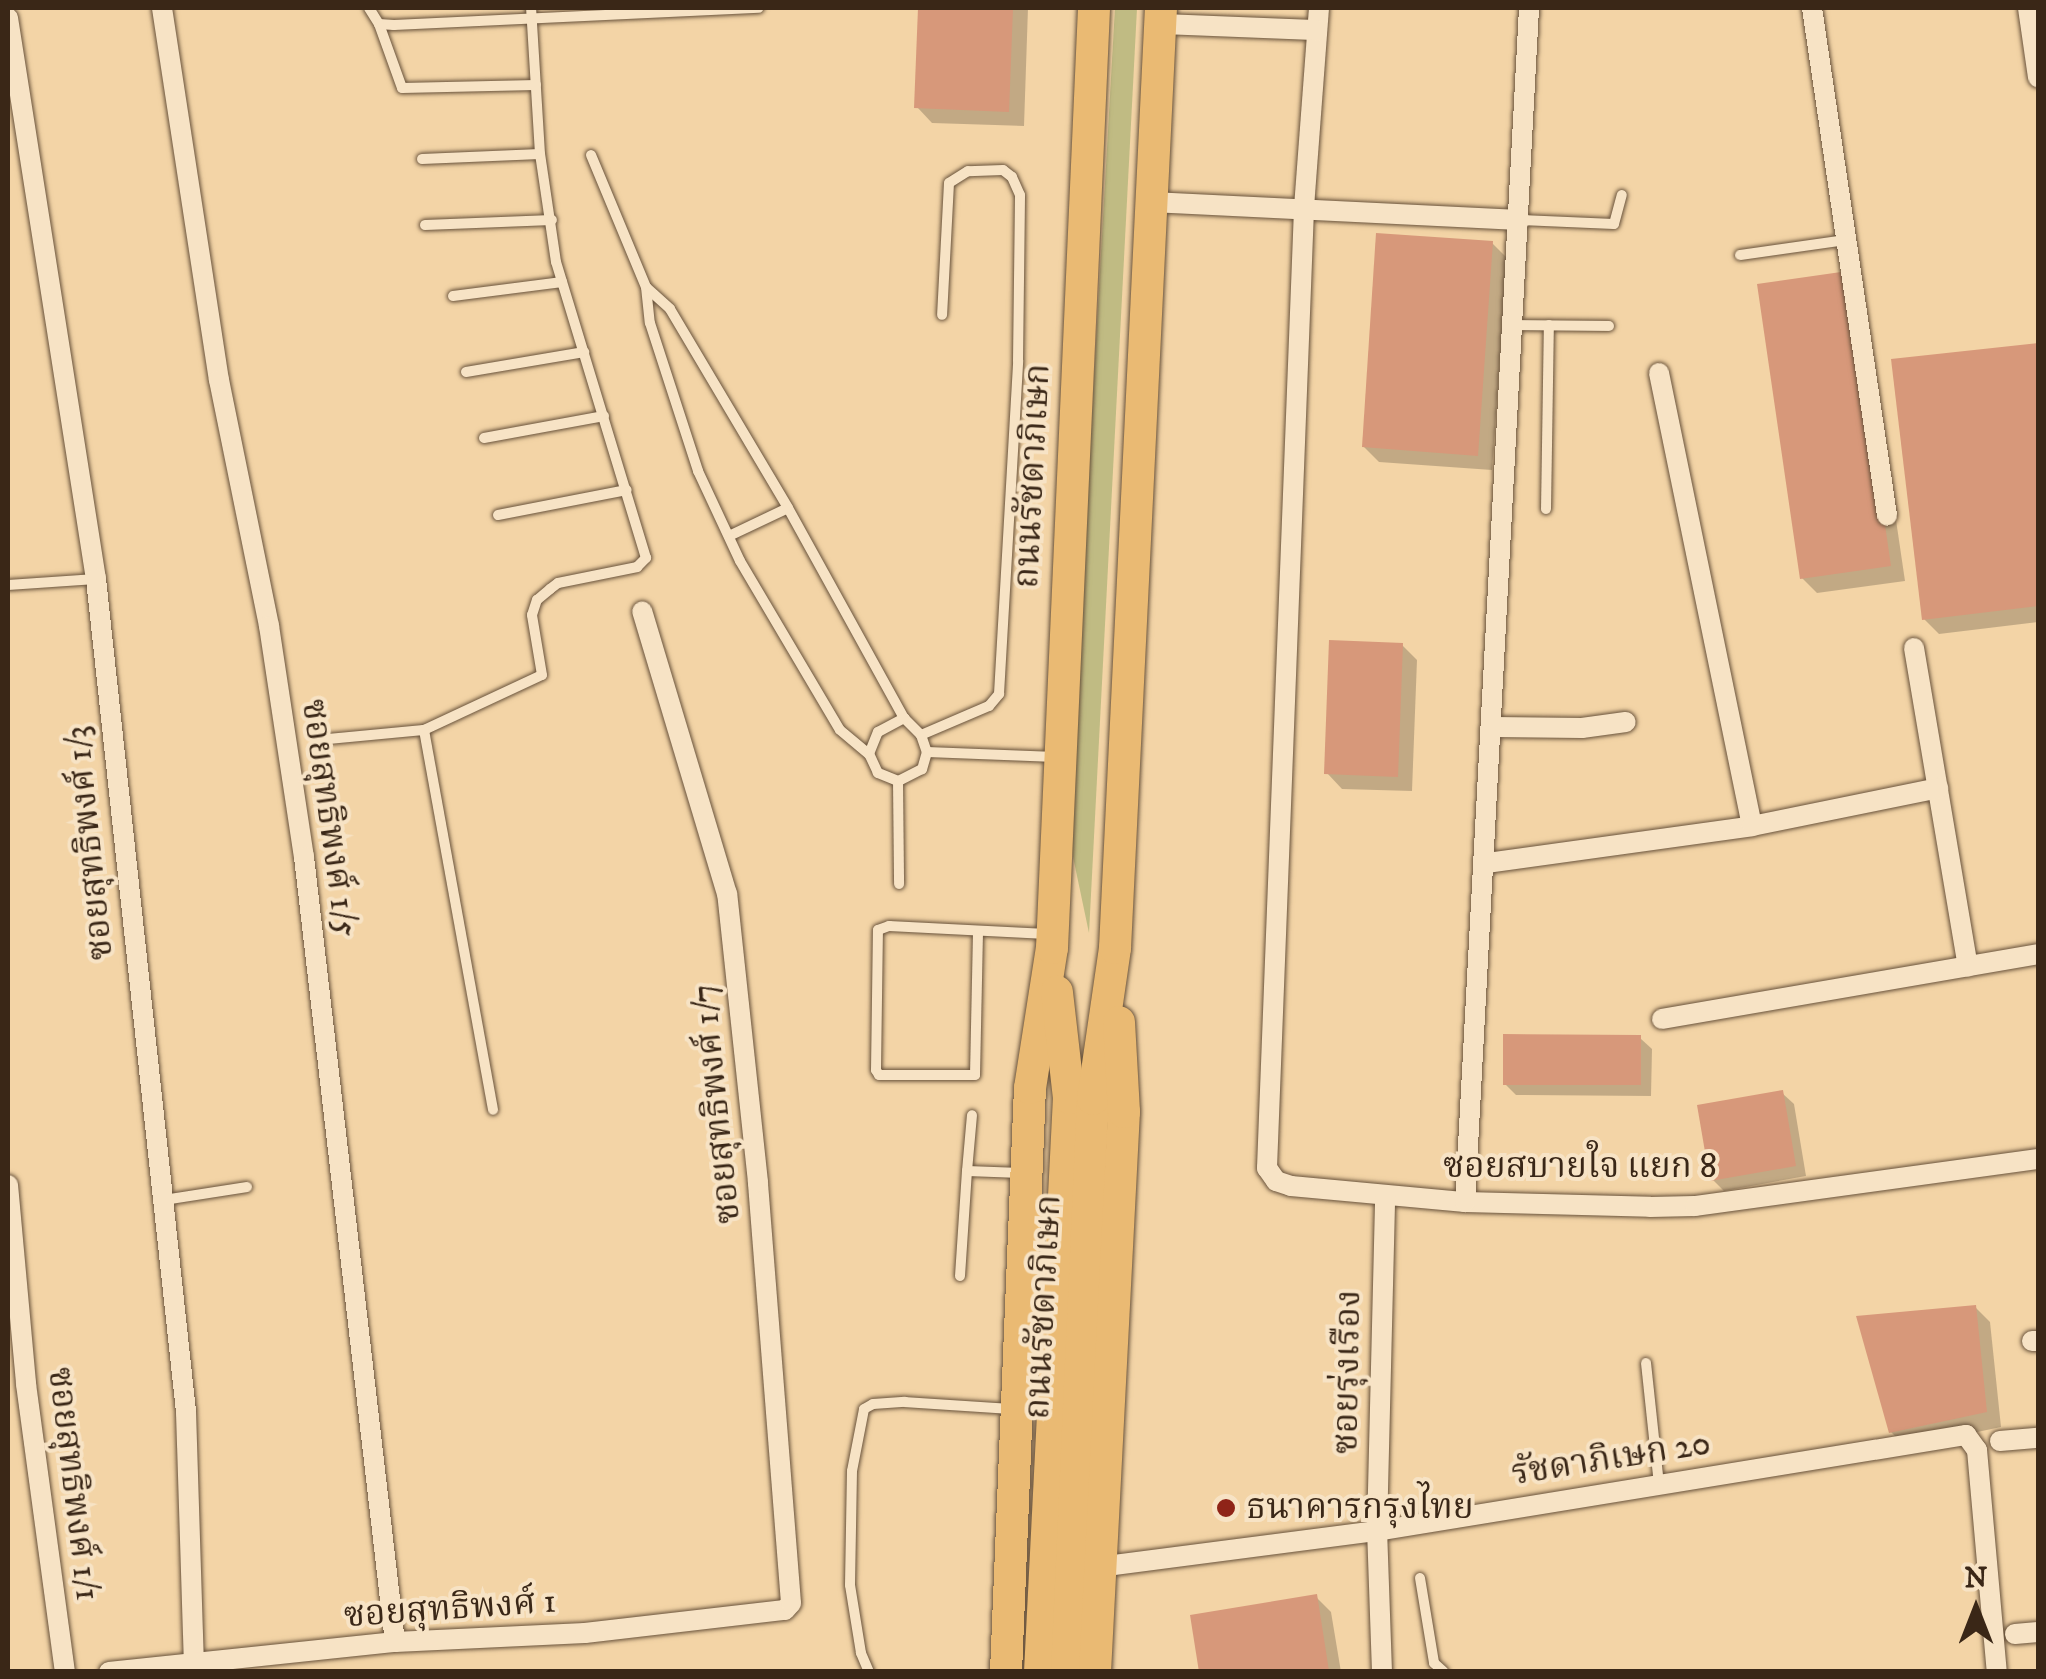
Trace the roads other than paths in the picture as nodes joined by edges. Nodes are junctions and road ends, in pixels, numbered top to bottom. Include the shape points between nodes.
1 (162, 8) edge
2 (369, 8) edge
3 (532, 8) edge
4 (760, 8) edge
5 (1094, 8) edge
6 (1318, 8) edge
7 (1530, 8) edge
8 (1812, 8) edge
9 (2028, 8) edge
10 (1160, 16) edge
11 (8, 18) edge
12 (532, 20) junction
13 (379, 24) junction
14 (1317, 30) junction
15 (2038, 77) edge
16 (536, 85) junction
17 (540, 154) junction
18 (591, 155) dead end
19 (422, 159) dead end
20 (1622, 196) dead end
21 (1151, 202) junction
22 (1304, 209) junction
23 (552, 220) junction
24 (1520, 220) junction
25 (425, 224) dead end
26 (1846, 240) junction
27 (1740, 254) dead end
28 (562, 282) junction
29 (646, 288) junction
30 (452, 296) dead end
31 (942, 315) dead end
32 (1514, 325) junction
33 (1549, 325) junction
34 (1609, 326) dead end
35 (584, 352) junction
36 (466, 372) dead end
37 (1659, 373) dead end
38 (604, 416) junction
39 (484, 438) dead end
40 (627, 490) junction
41 (788, 508) junction
42 (1546, 509) dead end
43 (498, 515) dead end
44 (1887, 515) dead end
45 (729, 536) junction
46 (96, 579) junction
47 (8, 585) edge
48 (642, 611) dead end
49 (1914, 648) dead end
50 (904, 718) junction
51 (1626, 722) dead end
52 (1494, 728) junction
53 (424, 730) junction
54 (921, 734) junction
55 (328, 739) dead end
56 (927, 752) junction
57 (869, 754) junction
58 (1061, 757) junction
59 (898, 782) junction
60 (1938, 788) junction
61 (1752, 826) junction
62 (1486, 863) junction
63 (898, 884) dead end
64 (978, 932) junction
65 (1052, 942) junction
66 (1115, 948) junction
67 (2038, 954) edge
68 (1968, 966) junction
69 (1662, 1019) dead end
70 (492, 1110) dead end
71 (972, 1115) dead end
72 (2038, 1159) edge
73 (967, 1171) junction
74 (1026, 1173) junction
75 (8, 1185) edge
76 (247, 1187) dead end
77 (1385, 1195) junction
78 (164, 1200) junction
79 (1465, 1202) junction
80 (11, 1219) edge
81 (960, 1276) dead end
82 (1646, 1363) dead end
83 (1016, 1410) junction
84 (2038, 1438) edge
85 (2000, 1441) dead end
86 (1659, 1484) junction
87 (1377, 1531) junction
88 (1099, 1567) junction
89 (1420, 1578) dead end
90 (791, 1602) joint
91 (2038, 1632) edge
92 (2015, 1634) dead end
93 (395, 1642) junction
94 (194, 1666) junction
95 (247, 1666) edge
96 (65, 1672) edge
97 (109, 1672) edge
98 (869, 1672) edge
99 (1006, 1672) edge
100 (1040, 1672) edge
101 (1067, 1672) edge
102 (1095, 1672) edge
103 (1382, 1672) edge
104 (1444, 1672) edge
105 (1997, 1672) edge

1 - 93 street, ซอยสุทธิพงศ์ 1/5 via 218,380 269,626 301,838
2 - 13 lane
3 - 12 lane
4 - 12 lane
5 - 58 main road, ถนนรัชดาภิเษก
6 - 14 street
7 - 24 street
8 - 26 street
9 - 15 street
10 - 14 street
10 - 21 main road, ถนนรัชดาภิเษก
11 - 46 street, ซอยสุทธิพงศ์ 1/3
12 - 13 lane
12 - 16 lane
13 - 16 lane via 402,88
14 - 22 street
16 - 17 lane
17 - 19 lane
17 - 23 lane
18 - 29 lane
20 - 24 lane via 1614,224
21 - 22 street
21 - 66 main road, ถนนรัชดาภิเษก
22 - 24 street
22 - 77 street, ซอยสบายใจ แยก 8 via 1266,1148 1276,1181
23 - 25 lane
23 - 28 lane
24 - 32 street
26 - 27 lane
26 - 44 street
28 - 30 lane
28 - 35 lane
29 - 41 lane via 670,309
29 - 45 lane via 650,323 698,471
31 - 54 lane via 949,183 968,171 1004,170 1020,195 999,694 990,706
32 - 33 lane
32 - 52 street
33 - 34 lane
33 - 42 lane
35 - 36 lane
35 - 38 lane
37 - 61 street
38 - 39 lane
38 - 40 lane
40 - 43 lane
40 - 53 lane via 643,563 550,589 532,615 542,675
41 - 45 lane
41 - 50 lane
45 - 57 lane via 840,730
46 - 47 lane
46 - 78 street, ซอยสุทธิพงศ์ 1/3
48 - 90 street, ซอยสุทธิพงศ์ 1/7 via 726,894 760,1201
49 - 60 street
50 - 54 lane
50 - 57 lane via 878,732
51 - 52 street
52 - 62 street
53 - 55 lane
53 - 70 lane
54 - 56 lane
56 - 58 lane
56 - 59 lane via 922,769
57 - 59 lane via 878,774
58 - 65 main road, ถนนรัชดาภิเษก
59 - 63 lane
60 - 61 street
60 - 68 street
61 - 62 street
62 - 79 street
64 - 64 lane via 975,1075 879,1075 878,930
64 - 65 lane
65 - 74 main road, ถนนรัชดาภิเษก via 1030,1088
65 - 100 main road, ถนนรัชดาภิเษก via 1068,1098
66 - 88 main road, ถนนรัชดาภิเษก via 1124,1112
66 - 101 main road, ถนนรัชดาภิเษก via 1093,1099
67 - 68 street
68 - 69 street
71 - 73 lane
72 - 79 street, ซอยสบายใจ แยก 8 via 1696,1206
73 - 74 lane
73 - 81 lane
74 - 83 main road, ถนนรัชดาภิเษก
75 - 80 street, ซอยสุทธิพงศ์ 1/1
76 - 78 lane
77 - 79 street, ซอยสบายใจ แยก 8
77 - 87 street, ซอยรุ่งเรือง
78 - 94 street, ซอยสุทธิพงศ์ 1/3 via 186,1412
80 - 96 street, ซอยสุทธิพงศ์ 1/1
82 - 86 lane
83 - 98 lane via 905,1402 864,1409 852,1471 850,1585
83 - 99 main road, ถนนรัชดาภิเษก
84 - 85 street
86 - 87 street, รัชดาภิเษก 20
86 - 105 street, รัชดาภิเษก 20 via 1966,1434 1977,1450
87 - 88 street, รัชดาภิเษก 20
87 - 103 street, ซอยรุ่งเรือง
88 - 102 main road, ถนนรัชดาภิเษก
89 - 104 lane via 1434,1662
90 - 93 street, ซอยสุทธิพงศ์ 1 via 785,1610 586,1632
91 - 92 street
93 - 95 street, ซอยสุทธิพงศ์ 1
94 - 95 street, ซอยสุทธิพงศ์ 1
94 - 97 street, ซอยสุทธิพงศ์ 1

